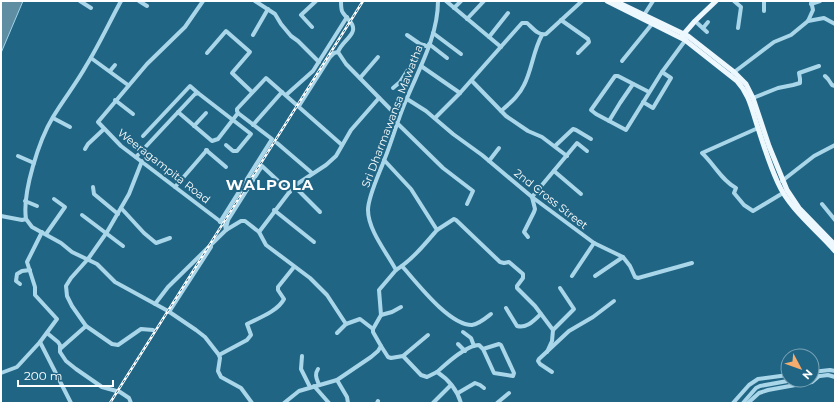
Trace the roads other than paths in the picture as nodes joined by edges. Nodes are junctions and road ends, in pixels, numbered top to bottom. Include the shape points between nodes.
1 (80, 1) edge
2 (121, 1) edge
3 (139, 1) edge
4 (203, 1) edge
5 (255, 1) edge
6 (316, 1) edge
7 (341, 1) edge
8 (438, 1) edge
9 (446, 1) edge
10 (461, 1) edge
11 (484, 1) edge
12 (582, 1) edge
13 (607, 1) edge
14 (653, 1) edge
15 (734, 1) edge
16 (764, 1) edge
17 (820, 1) edge
18 (618, 2) edge
19 (811, 2) edge
20 (718, 3) edge
21 (147, 6) dead end
22 (91, 8) dead end
23 (454, 8) junction
24 (268, 9) junction
25 (764, 11) dead end
26 (508, 13) dead end
27 (644, 15) junction
28 (346, 17) junction
29 (467, 19) junction
30 (561, 20) junction
31 (695, 21) junction
32 (808, 21) junction
33 (708, 22) dead end
34 (652, 24) junction
35 (835, 24) edge
36 (312, 27) dead end
37 (703, 28) junction
38 (738, 28) dead end
39 (707, 32) dead end
40 (433, 33) junction
41 (253, 35) dead end
42 (407, 35) dead end
43 (542, 35) junction
44 (489, 37) junction
45 (684, 37) junction
46 (427, 45) junction
47 (501, 47) junction
48 (338, 52) junction
49 (207, 53) dead end
50 (578, 53) dead end
51 (461, 54) dead end
52 (91, 58) junction
53 (378, 58) dead end
54 (447, 58) dead end
55 (622, 61) dead end
56 (319, 62) junction
57 (115, 65) dead end
58 (421, 66) junction
59 (819, 66) dead end
60 (110, 71) junction
61 (662, 72) junction
62 (733, 73) junction
63 (825, 76) dead end
64 (360, 78) junction
65 (472, 80) junction
66 (633, 84) junction
67 (128, 86) junction
68 (835, 86) edge
69 (393, 88) dead end
70 (252, 92) junction
71 (649, 92) junction
72 (198, 93) junction
73 (284, 93) junction
74 (460, 93) junction
75 (379, 98) junction
76 (753, 98) junction
77 (407, 99) junction
78 (115, 100) junction
79 (643, 102) junction
80 (299, 106) junction
81 (501, 111) junction
82 (178, 112) junction
83 (206, 113) dead end
84 (238, 113) junction
85 (134, 114) dead end
86 (52, 118) junction
87 (399, 118) junction
88 (435, 118) junction
89 (233, 121) junction
90 (609, 121) junction
91 (397, 124) junction
92 (253, 125) junction
93 (194, 126) junction
94 (70, 128) dead end
95 (758, 128) junction
96 (104, 129) junction
97 (143, 136) dead end
98 (591, 139) dead end
99 (277, 143) dead end
100 (226, 145) dead end
101 (342, 145) junction
102 (835, 145) edge
103 (555, 146) junction
104 (86, 148) dead end
105 (499, 148) dead end
106 (587, 151) dead end
107 (18, 156) dead end
108 (567, 156) junction
109 (136, 157) junction
110 (384, 160) junction
111 (142, 161) junction
112 (489, 161) junction
113 (34, 163) junction
114 (226, 167) dead end
115 (554, 171) junction
116 (312, 173) junction
117 (780, 182) junction
118 (294, 186) junction
119 (93, 187) dead end
120 (175, 187) junction
121 (290, 192) junction
122 (783, 192) junction
123 (581, 194) dead end
124 (532, 198) junction
125 (54, 199) dead end
126 (25, 201) junction
127 (468, 204) dead end
128 (822, 204) dead end
129 (37, 206) dead end
130 (121, 208) junction
131 (274, 210) junction
132 (320, 212) dead end
133 (118, 214) junction
134 (82, 215) dead end
135 (1, 216) edge
136 (26, 220) junction
137 (835, 220) edge
138 (220, 222) junction
139 (226, 230) junction
140 (437, 230) junction
141 (107, 232) junction
142 (259, 232) junction
143 (44, 233) junction
144 (528, 237) dead end
145 (170, 238) dead end
146 (314, 242) dead end
147 (594, 243) junction
148 (123, 246) dead end
149 (834, 248) edge
150 (623, 257) junction
151 (88, 259) junction
152 (692, 263) dead end
153 (402, 266) junction
154 (294, 267) junction
155 (30, 270) junction
156 (396, 270) junction
157 (572, 276) dead end
158 (595, 276) dead end
159 (20, 284) dead end
160 (560, 288) dead end
161 (614, 301) dead end
162 (156, 304) junction
163 (401, 308) dead end
164 (506, 308) dead end
165 (169, 312) junction
166 (491, 314) dead end
167 (541, 314) junction
168 (381, 315) junction
169 (346, 324) junction
170 (86, 326) junction
171 (373, 329) junction
172 (153, 330) dead end
173 (553, 330) junction
174 (463, 332) dead end
175 (47, 333) junction
176 (337, 333) dead end
177 (428, 335) dead end
178 (40, 342) junction
179 (458, 344) dead end
180 (381, 346) junction
181 (474, 346) junction
182 (60, 349) junction
183 (483, 349) junction
184 (465, 351) junction
185 (547, 352) junction
186 (219, 355) junction
187 (302, 356) dead end
188 (402, 356) junction
189 (318, 369) dead end
190 (820, 371) edge
191 (835, 371) edge
192 (437, 372) junction
193 (552, 372) dead end
194 (1, 373) edge
195 (780, 376) edge
196 (820, 376) edge
197 (835, 376) edge
198 (338, 380) junction
199 (780, 382) edge
200 (319, 385) junction
201 (451, 385) junction
202 (312, 387) junction
203 (484, 388) dead end
204 (780, 388) edge
205 (458, 393) junction
206 (508, 393) dead end
207 (285, 394) dead end
208 (290, 399) junction
209 (71, 403) edge
210 (131, 403) edge
211 (252, 403) edge
212 (284, 403) edge
213 (328, 403) edge
214 (348, 403) edge
215 (433, 403) edge
216 (461, 403) edge
217 (496, 403) edge
218 (733, 403) edge
219 (742, 403) edge
220 (748, 403) edge

1 - 22 street
2 - 52 street
3 - 21 street
4 - 67 street via 185,27
5 - 24 street
6 - 36 street via 301,15
7 - 28 street via 342,11
8 - 40 street, Sri Dharmawansa Mawatha
9 - 23 street
10 - 23 street
11 - 29 street
12 - 30 street
13 - 34 main road
14 - 27 street
15 - 38 street via 741,7
16 - 25 street
17 - 19 street
18 - 27 main road
19 - 32 street via 813,10
20 - 31 main road
23 - 29 street
24 - 41 street
24 - 56 street via 275,14 291,36
26 - 44 street
27 - 45 main road
28 - 48 street via 352,25 353,33 340,46
28 - 56 street
29 - 44 street
30 - 43 street
30 - 50 street via 588,39 589,42
31 - 37 street
31 - 45 main road
32 - 35 street via 824,18
32 - 62 street via 791,35 774,42
33 - 37 street
34 - 45 main road
34 - 55 street
37 - 39 street
40 - 46 street, Sri Dharmawansa Mawatha
40 - 51 street
42 - 46 street via 420,44
43 - 47 street via 524,22
43 - 81 street via 536,45 525,84 519,94
44 - 47 street
45 - 61 street
45 - 62 main road
46 - 54 street
46 - 58 street, Sri Dharmawansa Mawatha
46 - 69 street
47 - 65 street
48 - 64 street
48 - 80 street via 330,56
49 - 70 street via 226,31 250,52 232,73
52 - 60 street
52 - 86 street
53 - 64 street
56 - 73 street via 313,70
57 - 60 street
58 - 74 street
58 - 77 street, Sri Dharmawansa Mawatha
59 - 76 street via 799,74 800,82 794,85
60 - 67 street
61 - 71 street
61 - 79 street via 671,78 653,108
62 - 76 main road via 746,84
62 - 95 main road via 750,100
63 - 68 street
64 - 75 street
65 - 74 street
65 - 81 street
66 - 71 street
66 - 90 street
66 - 90 street via 615,76 591,110
67 - 78 street
70 - 73 street via 266,78
70 - 84 street via 237,109
71 - 79 street
72 - 82 street
72 - 89 street
72 - 97 street via 190,86
73 - 80 street
73 - 92 street
74 - 88 street
75 - 87 street
75 - 101 street via 351,130
76 - 117 main road
77 - 87 street, Sri Dharmawansa Mawatha
77 - 88 street, 2nd Cross Street
78 - 85 street
78 - 96 street, Weeragampita Road via 98,122
79 - 90 street via 626,130
80 - 101 street
81 - 103 street via 528,131
82 - 93 street
82 - 109 street
83 - 93 street
84 - 89 street
84 - 92 street
86 - 94 street
86 - 113 street
87 - 91 street, Sri Dharmawansa Mawatha
88 - 112 street, 2nd Cross Street
89 - 93 street via 218,139 212,141
89 - 100 street via 251,134 236,151
91 - 110 street, Sri Dharmawansa Mawatha
91 - 127 street via 443,168 473,191
92 - 138 street via 272,139
95 - 117 main road
95 - 122 street via 702,153 729,184 736,188 734,193 744,205 753,211
96 - 104 street
96 - 109 street, Weeragampita Road
98 - 103 street via 573,129
99 - 116 street
101 - 116 street via 332,159
102 - 117 street via 814,156
103 - 108 street
105 - 112 street
106 - 108 street via 577,143
107 - 113 street
108 - 115 street
109 - 111 street, Weeragampita Road
110 - 140 street via 411,190
110 - 156 street, Sri Dharmawansa Mawatha via 368,210 371,224
111 - 120 street, Weeragampita Road
111 - 130 street
112 - 124 street, 2nd Cross Street
113 - 126 street
114 - 120 street via 206,150
115 - 123 street
115 - 124 street
116 - 118 street
117 - 122 main road
117 - 149 main road
118 - 121 street
118 - 132 street
119 - 133 street via 94,194
120 - 138 street, Weeragampita Road
121 - 131 street
121 - 139 street via 262,166 228,220
122 - 149 main road via 797,211
124 - 144 street via 534,212 524,232
124 - 147 street, 2nd Cross Street
125 - 143 street via 65,207
126 - 129 street
126 - 136 street
128 - 137 street
130 - 133 street
130 - 145 street via 156,243
131 - 142 street
131 - 146 street
133 - 141 street
134 - 141 street
135 - 136 street
136 - 143 street via 32,227
138 - 139 street, Weeragampita Road via 225,225
139 - 142 street via 245,221
139 - 162 street via 168,287
139 - 165 street via 210,248
140 - 153 street
140 - 167 street via 454,219 500,262 509,262 523,276 517,288
141 - 148 street
141 - 151 street
142 - 154 street via 266,245
143 - 151 street via 72,252
143 - 155 street via 27,262
147 - 150 street, 2nd Cross Street
147 - 157 street
150 - 152 street via 635,277 639,278
150 - 158 street
151 - 162 street via 97,264 115,282
151 - 170 street via 66,286 67,296
153 - 156 street
153 - 166 street via 436,304 457,321 474,325
154 - 169 street via 327,295
154 - 186 street via 278,287 283,301 276,308 247,324 251,335 247,340
155 - 159 street via 16,274 16,281
155 - 175 street via 35,295 57,319
156 - 168 street via 379,290
160 - 173 street via 574,309
161 - 185 street via 569,331
162 - 165 street
163 - 168 street
164 - 167 street via 521,328
165 - 186 street via 204,337
167 - 173 street
168 - 171 street
169 - 171 street via 362,319
169 - 176 street
170 - 172 street via 112,344 118,345 141,329
170 - 182 street
171 - 180 street
173 - 185 street
174 - 181 street via 471,338
175 - 178 street
175 - 182 street via 58,342
177 - 188 street
178 - 194 street via 17,366
178 - 209 street
179 - 184 street
180 - 188 street via 391,358
180 - 198 street via 371,357
181 - 183 street via 479,345
181 - 184 street
182 - 210 street via 63,356 76,369 102,387 120,392 129,398
183 - 183 street via 494,373 513,376 514,373 501,345 496,344
184 - 192 street via 452,358
185 - 193 street via 538,361
186 - 211 street via 218,371 221,377 241,388
187 - 202 street via 301,369
188 - 192 street via 421,375 427,376
189 - 200 street via 315,373
190 - 191 street
192 - 201 street
195 - 218 street via 758,379
196 - 197 street
198 - 200 street
198 - 214 street
199 - 219 street via 756,388
200 - 202 street
201 - 205 street
201 - 215 street
202 - 208 street via 300,391
202 - 213 street
203 - 205 street via 476,383
204 - 220 street via 763,391
205 - 216 street
206 - 217 street
207 - 208 street
208 - 212 street

